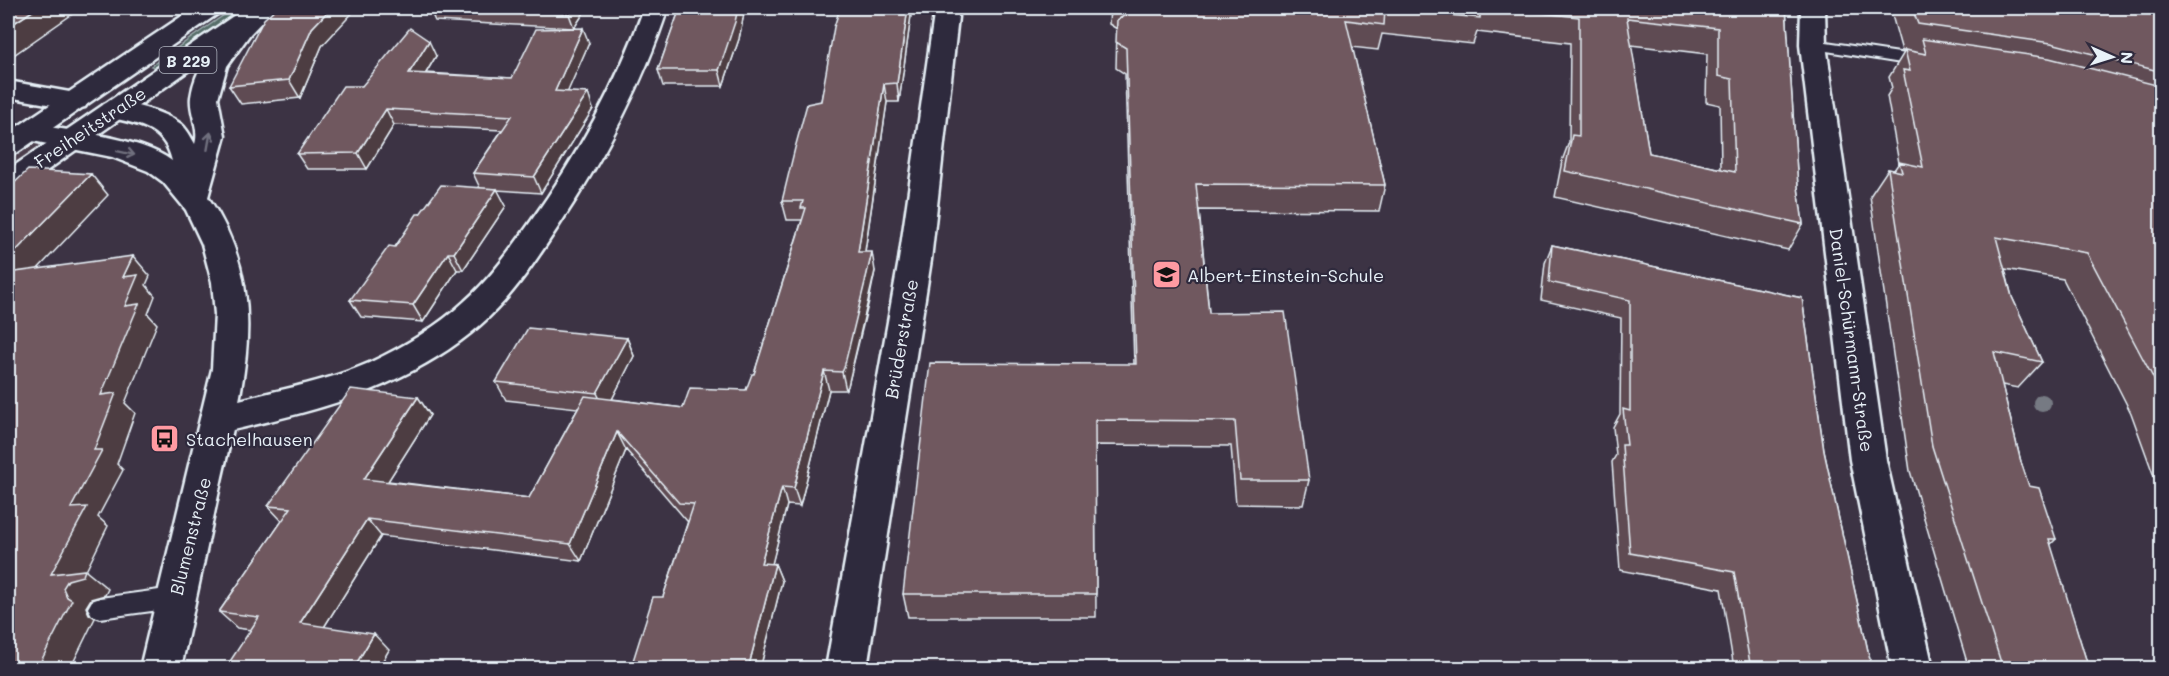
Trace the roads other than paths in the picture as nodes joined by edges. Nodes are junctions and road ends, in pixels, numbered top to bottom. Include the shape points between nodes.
1 (210, 8) edge
2 (262, 8) edge
3 (656, 8) edge
4 (947, 8) edge
5 (1813, 8) edge
6 (1813, 45) junction
7 (1940, 64) edge
8 (8, 89) edge
9 (75, 101) junction
10 (114, 110) junction
11 (18, 139) edge
12 (69, 142) junction
13 (8, 184) edge
14 (193, 197) junction
15 (220, 419) junction
16 (174, 598) junction
17 (100, 608) dead end
18 (160, 669) edge
19 (846, 669) edge
20 (1913, 669) edge

1 - 9 street, Freiheitstraße / B 229
2 - 10 street, Freiheitstraße / B 229
14 -> 2 street via 211,136 204,98 214,66
3 - 15 street via 623,96 590,156 523,256 475,311 381,372 314,398
4 - 19 street, Brüderstraße via 915,260
5 - 6 street, Daniel-Schürmann-Straße
6 - 7 lane
6 - 20 street, Daniel-Schürmann-Straße via 1868,460
8 - 9 street, Blumenstraße
9 - 10 street, Blumenstraße
9 - 11 street, Freiheitstraße / B 229
10 - 12 street, Freiheitstraße / B 229
10 - 14 street, Blumenstraße via 161,123 180,138
11 - 12 street, Blumenstraße
12 - 13 street, Freiheitstraße / B 229
12 -> 14 street, Blumenstraße via 141,156 165,169
14 - 15 street, Blumenstraße via 219,247 229,283 232,324
15 - 16 street, Blumenstraße
16 - 17 lane
16 - 18 street, Blumenstraße

